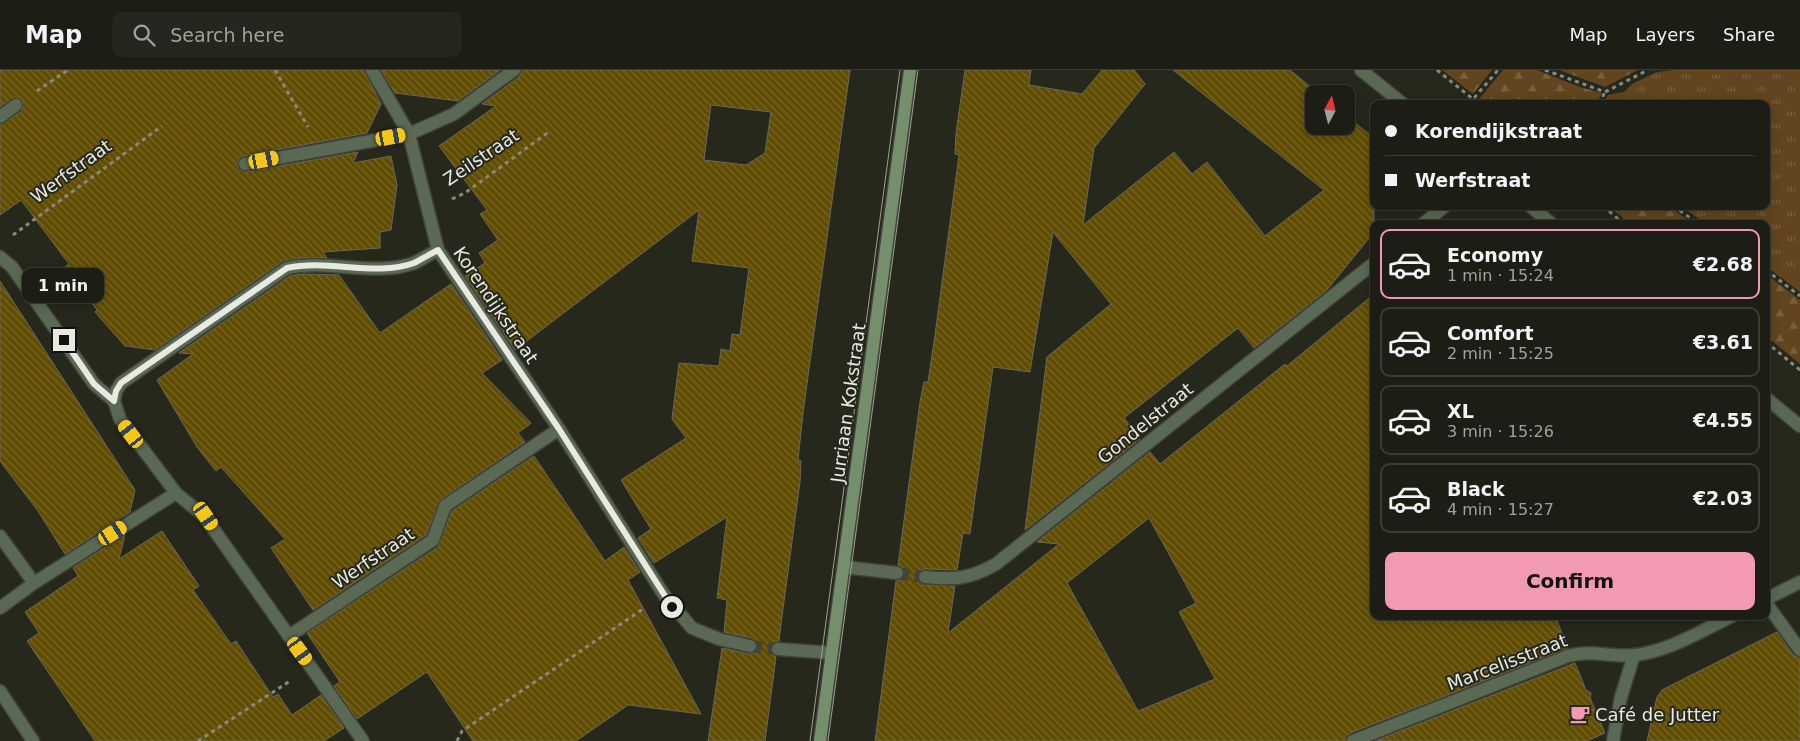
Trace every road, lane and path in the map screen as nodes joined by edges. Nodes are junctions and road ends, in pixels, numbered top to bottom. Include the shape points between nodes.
1 (68, 70) edge
2 (275, 70) edge
3 (372, 70) edge
4 (514, 70) edge
5 (910, 70) edge
6 (1361, 70) edge
7 (1436, 70) edge
8 (1498, 70) edge
9 (1545, 70) edge
10 (1648, 70) edge
11 (1605, 92) junction
12 (1473, 99) joint
13 (1398, 100) edge
14 (1601, 100) edge
15 (16, 105) joint
16 (0, 117) edge
17 (162, 126) dead end
18 (550, 131) dead end
19 (409, 134) junction
20 (320, 150) junction
21 (245, 164) dead end
22 (428, 208) junction
23 (1440, 210) edge
24 (1535, 210) edge
25 (1607, 210) edge
26 (1679, 210) edge
27 (1428, 220) edge
28 (1547, 220) edge
29 (1619, 220) edge
30 (1693, 220) edge
31 (8, 238) dead end
32 (438, 250) junction
33 (0, 258) edge
34 (1370, 266) edge
35 (1770, 273) edge
36 (1800, 296) edge
37 (1770, 345) edge
38 (1800, 370) edge
39 (114, 401) junction
40 (1770, 401) edge
41 (1800, 426) edge
42 (559, 429) junction
43 (176, 493) junction
44 (0, 536) edge
45 (844, 567) junction
46 (897, 573) tunnel mouth
47 (925, 577) tunnel mouth
48 (1800, 582) edge
49 (34, 583) junction
50 (664, 595) junction
51 (1770, 597) edge
52 (0, 608) edge
53 (1770, 609) edge
54 (1724, 620) edge
55 (289, 636) junction
56 (750, 646) tunnel mouth
57 (778, 649) tunnel mouth
58 (1800, 650) edge
59 (832, 653) junction
60 (1634, 655) junction
61 (312, 667) junction
62 (0, 691) edge
63 (33, 741) edge
64 (198, 741) edge
65 (364, 741) edge
66 (457, 741) edge
67 (820, 741) edge
68 (1353, 741) edge
69 (1614, 741) edge

1 - 15 path
2 - 20 path
3 - 19 street, Zeilstraat
4 - 19 street via 454,114
5 - 45 main road, Jurriaan Kokstraat
6 - 13 street
7 - 12 path
8 - 12 path
9 - 11 path
10 - 11 path
11 - 14 path
15 - 16 street
17 - 31 path, Werfstraat
18 - 22 path, Zeilstraat via 465,194
19 - 20 street
19 - 22 street, Zeilstraat
20 - 21 street
22 - 32 street, Zeilstraat
23 - 27 street
24 - 28 street
25 - 29 path
26 - 30 path
32 - 39 street, Korendijkstraat via 413,263 388,267 304,264 287,268 121,383
32 - 42 street, Korendijkstraat
33 - 39 street via 12,267 94,384
34 - 47 street, Gondelstraat via 996,564 981,573 952,580
35 - 36 path
37 - 38 path
39 - 43 street via 120,419
40 - 41 street
42 - 50 street, Korendijkstraat
42 - 55 street, Werfstraat via 445,506 433,540
43 - 49 street
43 - 55 street via 206,516
44 - 49 street
45 - 46 street
45 - 59 main road, Jurriaan Kokstraat
48 - 51 street
49 - 52 street
50 - 56 street, Korendijkstraat via 692,628 718,639
50 - 66 path via 462,731
53 - 58 street
54 - 60 street, Marcelisstraat via 1664,649
55 - 61 street
57 - 59 street
59 - 67 main road, Jurriaan Kokstraat
60 - 68 street, Marcelisstraat via 1584,652 1568,656
60 - 69 street via 1621,696
61 - 64 path
61 - 65 street
62 - 63 street

